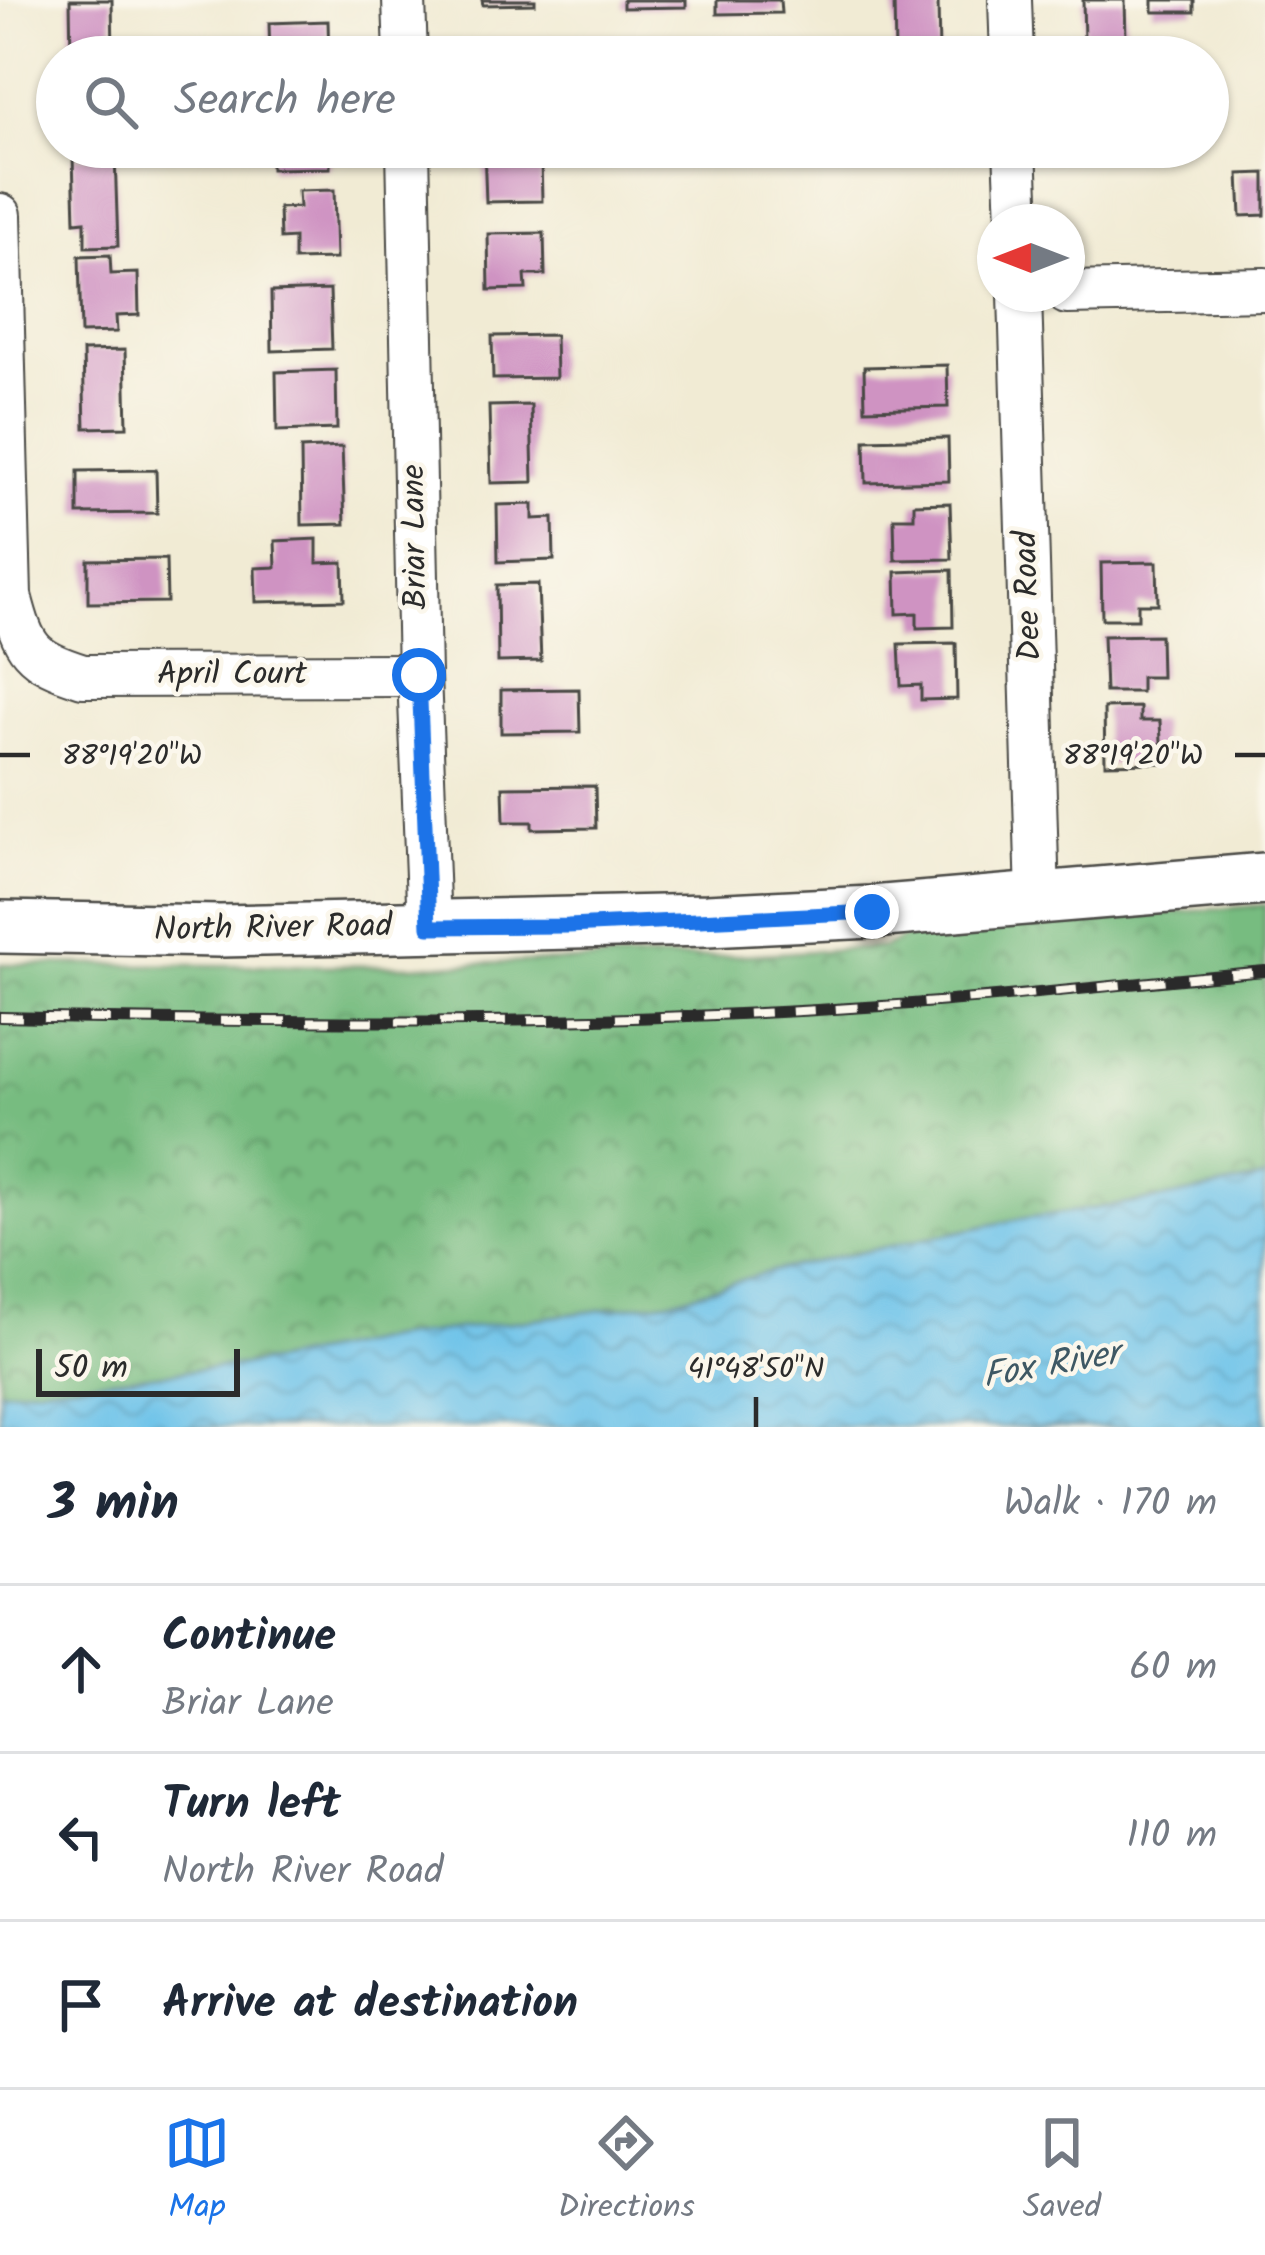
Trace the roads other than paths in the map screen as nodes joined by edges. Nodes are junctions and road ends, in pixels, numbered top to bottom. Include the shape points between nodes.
1 (404, 0) edge
2 (1010, 0) edge
3 (405, 36) edge
4 (1011, 36) edge
5 (408, 168) edge
6 (1016, 168) edge
7 (1017, 204) edge
8 (0, 215) edge
9 (1265, 290) edge
10 (1085, 292) edge
11 (1021, 312) edge
12 (419, 675) junction
13 (1265, 879) edge
14 (1037, 898) junction
15 (0, 927) edge
16 (429, 927) junction

1 - 3 street
2 - 4 street
5 - 12 street, Briar Lane
6 - 7 street
8 - 12 street, April Court via 10,596 21,638 45,664 83,676
9 - 10 street
11 - 14 street, Dee Road
12 - 16 street, Briar Lane
13 - 14 main road, North River Road
14 - 16 main road, North River Road via 707,920
15 - 16 main road, North River Road

